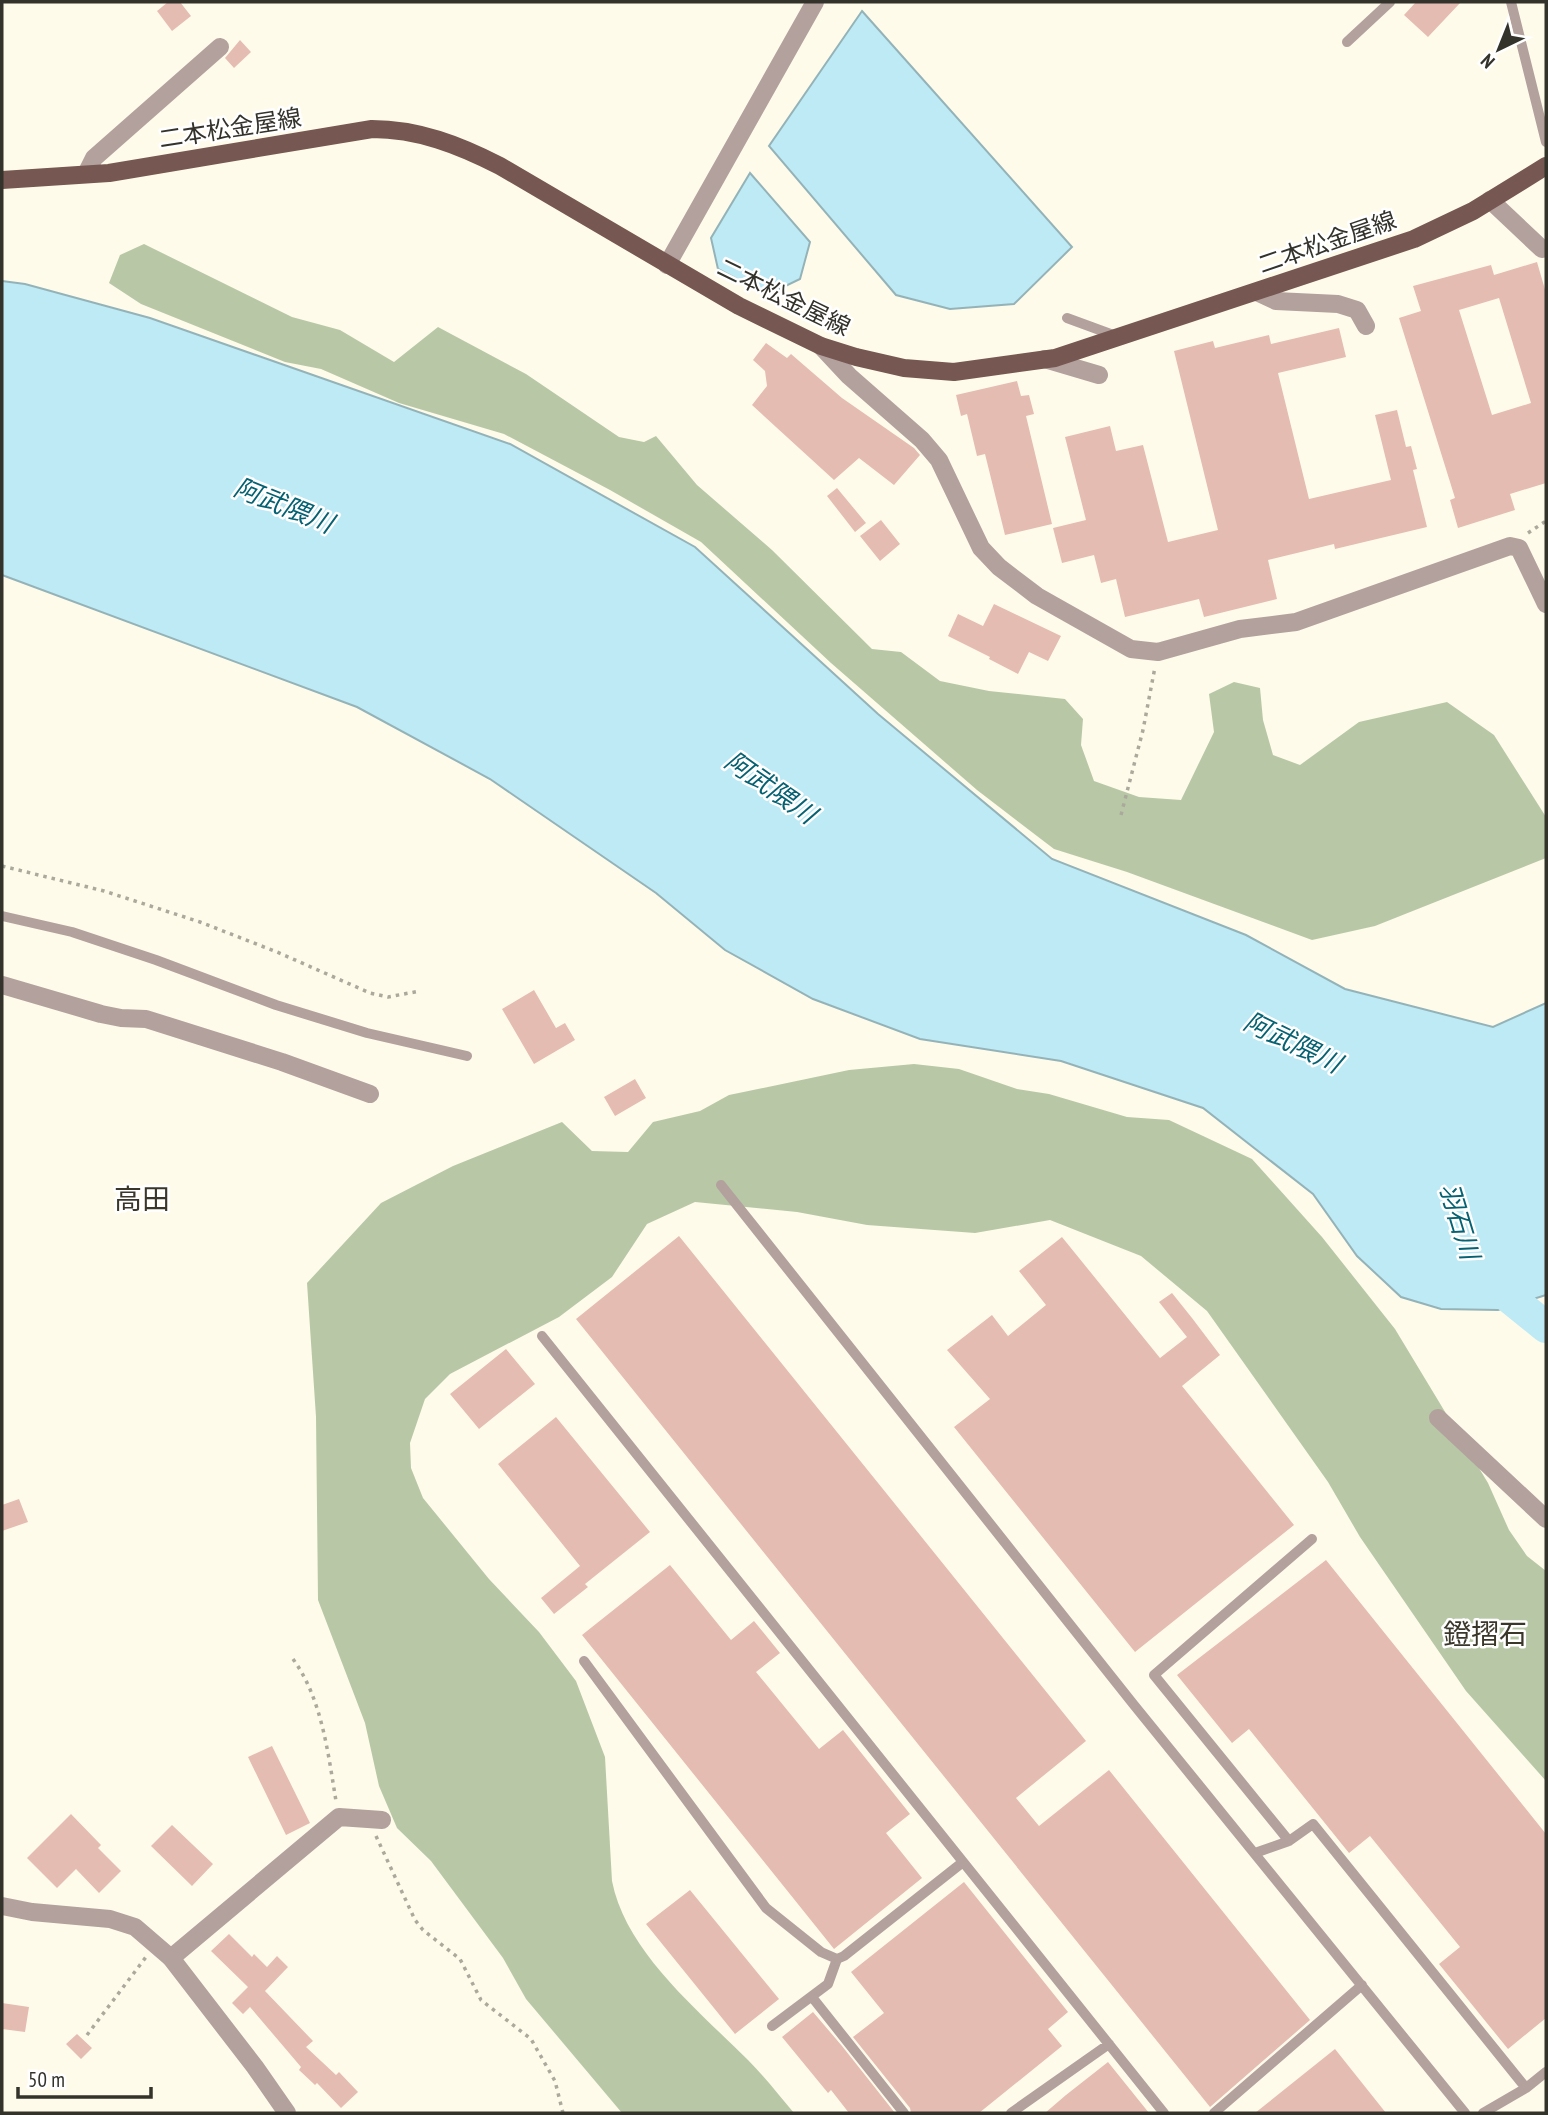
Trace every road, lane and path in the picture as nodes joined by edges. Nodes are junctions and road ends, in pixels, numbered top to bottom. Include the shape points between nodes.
1 (815, 2) edge
2 (1390, 2) edge
3 (1511, 2) edge
4 (1348, 42) dead end
5 (220, 47) dead end
6 (1546, 142) edge
7 (1546, 166) edge
8 (86, 174) junction
9 (2, 180) edge
10 (1490, 200) junction
11 (1542, 249) dead end
12 (667, 265) junction
13 (1257, 292) junction
14 (1066, 318) dead end
15 (1367, 326) dead end
16 (1120, 337) junction
17 (821, 346) junction
18 (1045, 359) junction
19 (1099, 375) dead end
20 (1546, 604) edge
21 (1158, 652) junction
22 (1121, 815) dead end
23 (2, 866) edge
24 (2, 916) edge
25 (2, 985) edge
26 (420, 991) dead end
27 (467, 1056) dead end
28 (370, 1094) dead end
29 (721, 1185) dead end
30 (542, 1336) dead end
31 (1438, 1418) dead end
32 (1546, 1519) edge
33 (1312, 1539) dead end
34 (293, 1659) dead end
35 (584, 1661) dead end
36 (339, 1817) junction
37 (375, 1819) joint
38 (1289, 1841) junction
39 (1255, 1853) junction
40 (963, 1862) junction
41 (2, 1906) edge
42 (155, 1944) junction
43 (171, 1958) junction
44 (836, 1959) junction
45 (1362, 1985) junction
46 (811, 1997) junction
47 (772, 2026) dead end
48 (87, 2035) dead end
49 (1109, 2044) junction
50 (1546, 2072) edge
51 (1526, 2088) junction
52 (287, 2113) edge
53 (563, 2113) edge
54 (904, 2113) edge
55 (1011, 2113) edge
56 (1164, 2113) edge
57 (1214, 2113) edge
58 (1465, 2113) edge
59 (1483, 2113) edge

1 - 12 street
2 - 4 lane
3 - 6 lane
5 - 8 street via 94,158
7 - 10 main road, 二本松金屋線
8 - 9 main road, 二本松金屋線
8 - 12 main road, 二本松金屋線 via 372,129 398,129 466,149 500,166
10 - 11 street
10 - 13 main road, 二本松金屋線 via 1414,239
12 - 17 main road, 二本松金屋線
13 - 15 street via 1276,301 1338,304 1357,310
13 - 16 main road, 二本松金屋線
14 - 16 lane
16 - 18 main road, 二本松金屋線
17 - 18 main road, 二本松金屋線 via 904,368 954,372
17 - 21 street via 939,460 981,548 999,567 1037,596 1131,649
18 - 19 street
20 - 21 street via 1520,548 1510,546 1296,622 1240,629
21 - 22 path
23 - 26 path via 104,891 200,922 370,993 388,997
24 - 27 lane via 72,933 367,1033
25 - 28 street via 101,1014 146,1019
29 - 39 lane
30 - 40 lane
31 - 32 street
33 - 38 lane via 1154,1675
34 - 36 path via 307,1678 318,1712
35 - 44 lane via 766,1908
36 - 37 street
36 - 43 street
37 - 53 path via 415,1920 460,1959 481,2000 531,2039 555,2081
38 - 39 lane
38 - 51 lane via 1313,1824
39 - 45 lane
40 - 44 lane
40 - 49 lane
41 - 42 street via 110,1919 135,1927
42 - 43 street
42 - 48 path
43 - 52 street
44 - 46 lane via 828,1984
45 - 57 lane
45 - 58 lane
46 - 47 lane
46 - 54 lane
49 - 55 lane
49 - 56 lane
50 - 51 lane
51 - 59 lane

